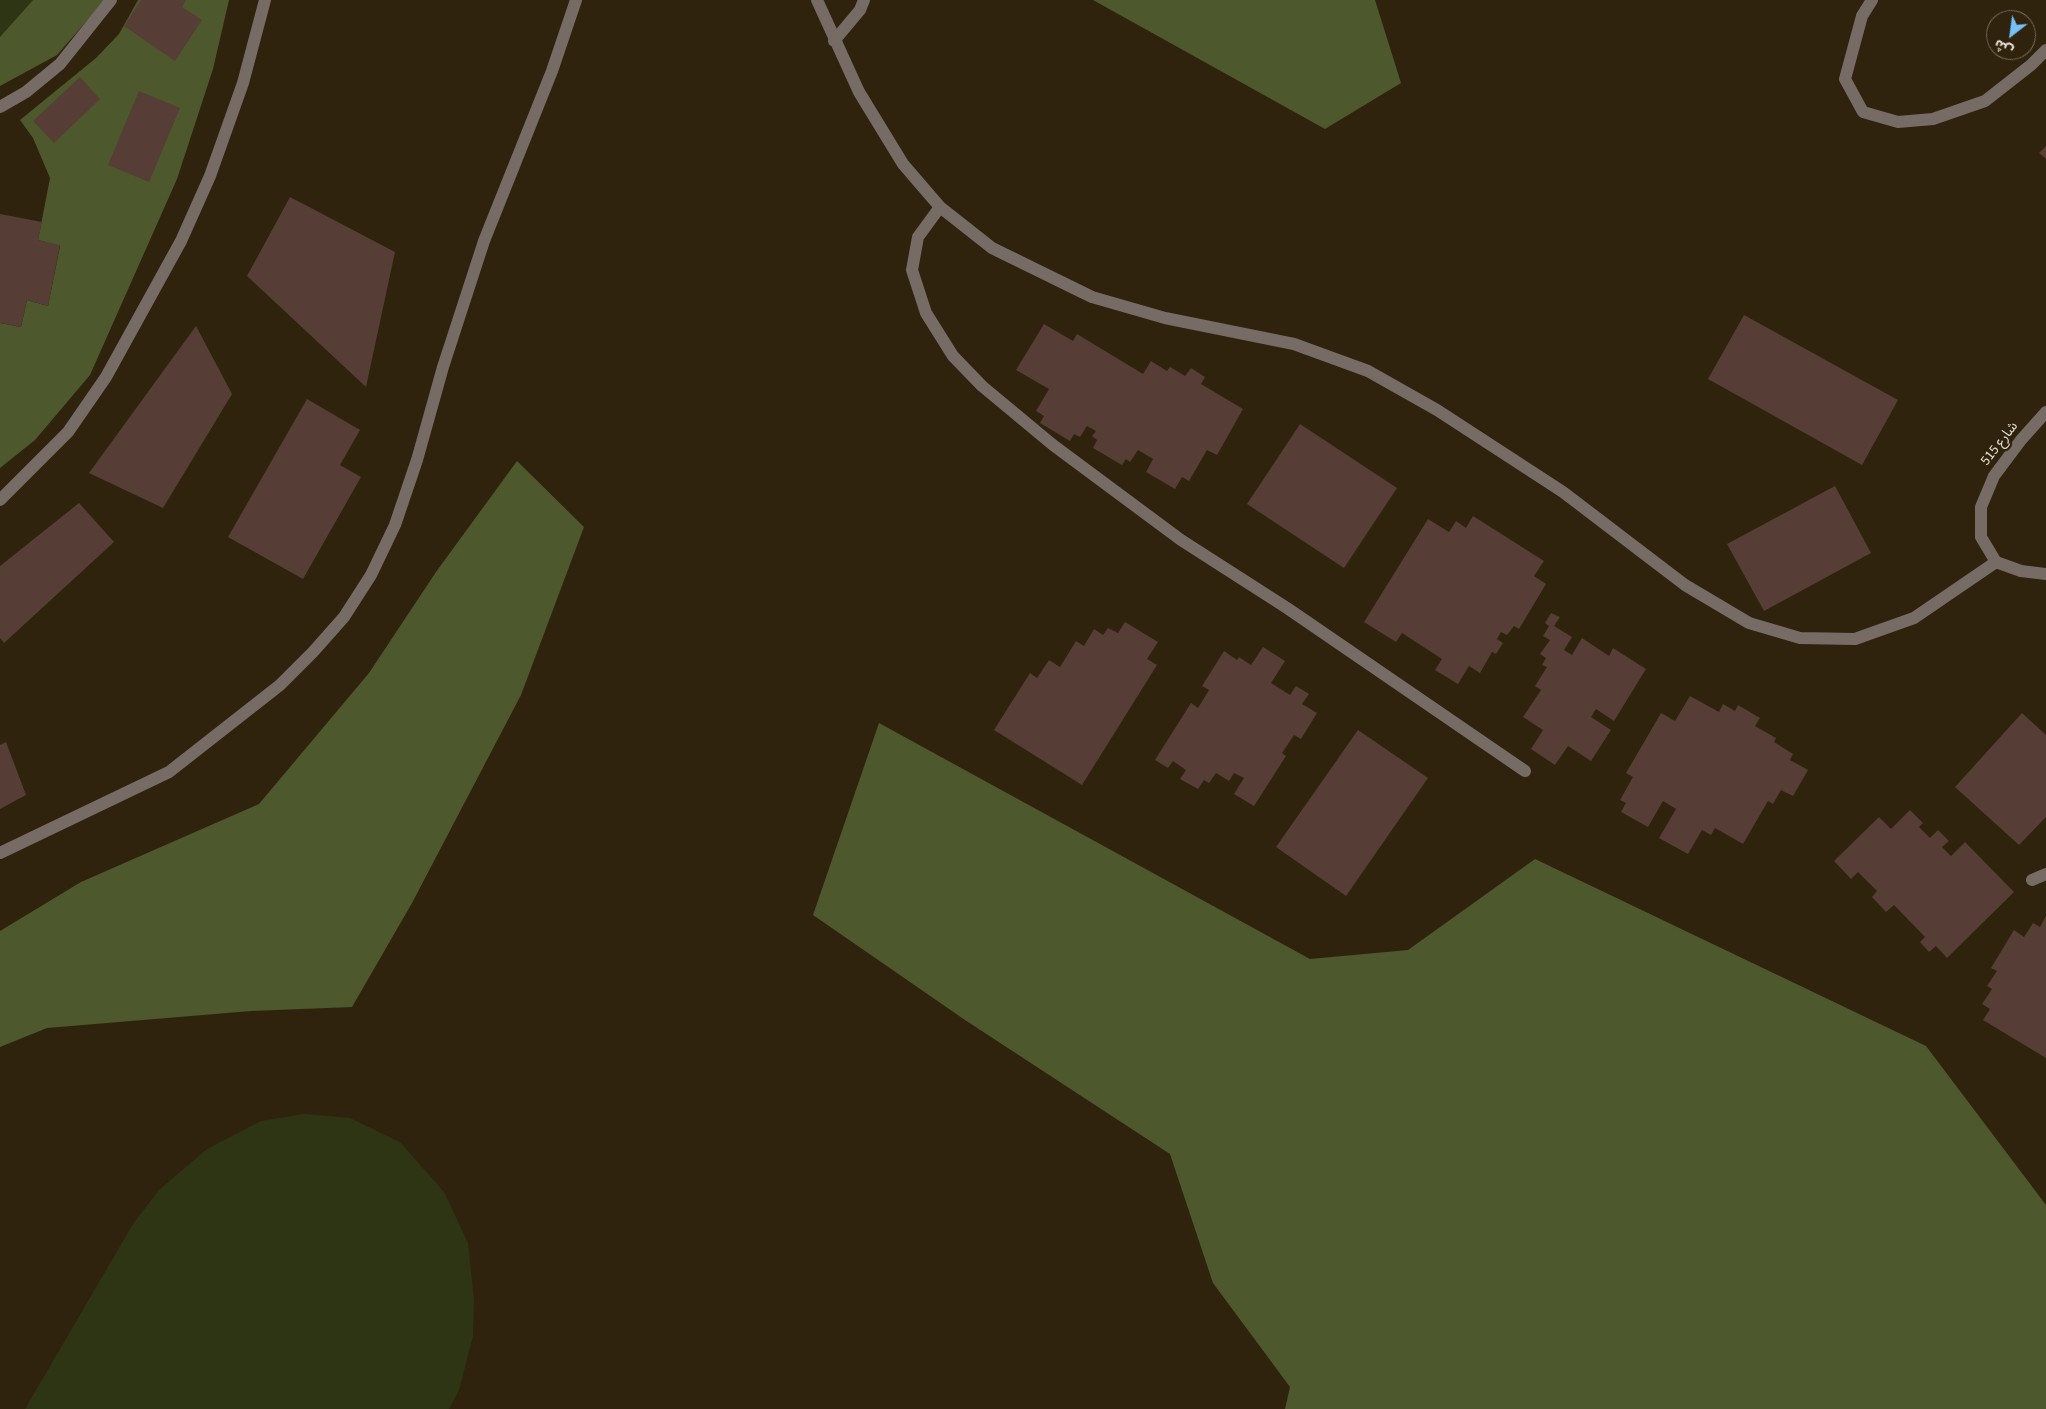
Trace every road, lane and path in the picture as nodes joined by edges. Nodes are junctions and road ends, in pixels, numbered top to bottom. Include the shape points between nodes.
1 (111, 0) edge
2 (265, 0) edge
3 (576, 0) edge
4 (816, 0) edge
5 (864, 0) edge
6 (1872, 0) edge
7 (834, 41) junction
8 (2046, 50) edge
9 (0, 108) edge
10 (940, 207) junction
11 (2046, 412) edge
12 (0, 500) edge
13 (1996, 562) junction
14 (2046, 574) edge
15 (1524, 771) dead end
16 (0, 853) edge
17 (2046, 874) edge
18 (2032, 880) dead end

1 - 9 street via 60,64
2 - 12 street via 243,83 210,176 181,241 106,377 68,432
3 - 16 street via 552,71 484,241 395,525 371,575 344,617 280,685 169,772
4 - 7 street
5 - 7 street via 860,10
6 - 8 street via 1862,16 1845,79 1862,112 1898,122 1933,119 1985,101
7 - 10 street via 859,92 903,164
10 - 13 street via 992,248 1092,297 1165,318 1294,344 1368,372 1437,410 1563,492 1686,585 1749,623 1800,638 1855,639 1914,618
10 - 15 street via 918,237 912,270 926,313 953,356 982,386 1053,445 1181,540 1287,608
11 - 13 street, شارع 515 via 1994,476 1981,507 1981,537
13 - 14 street via 2021,571
17 - 18 street

